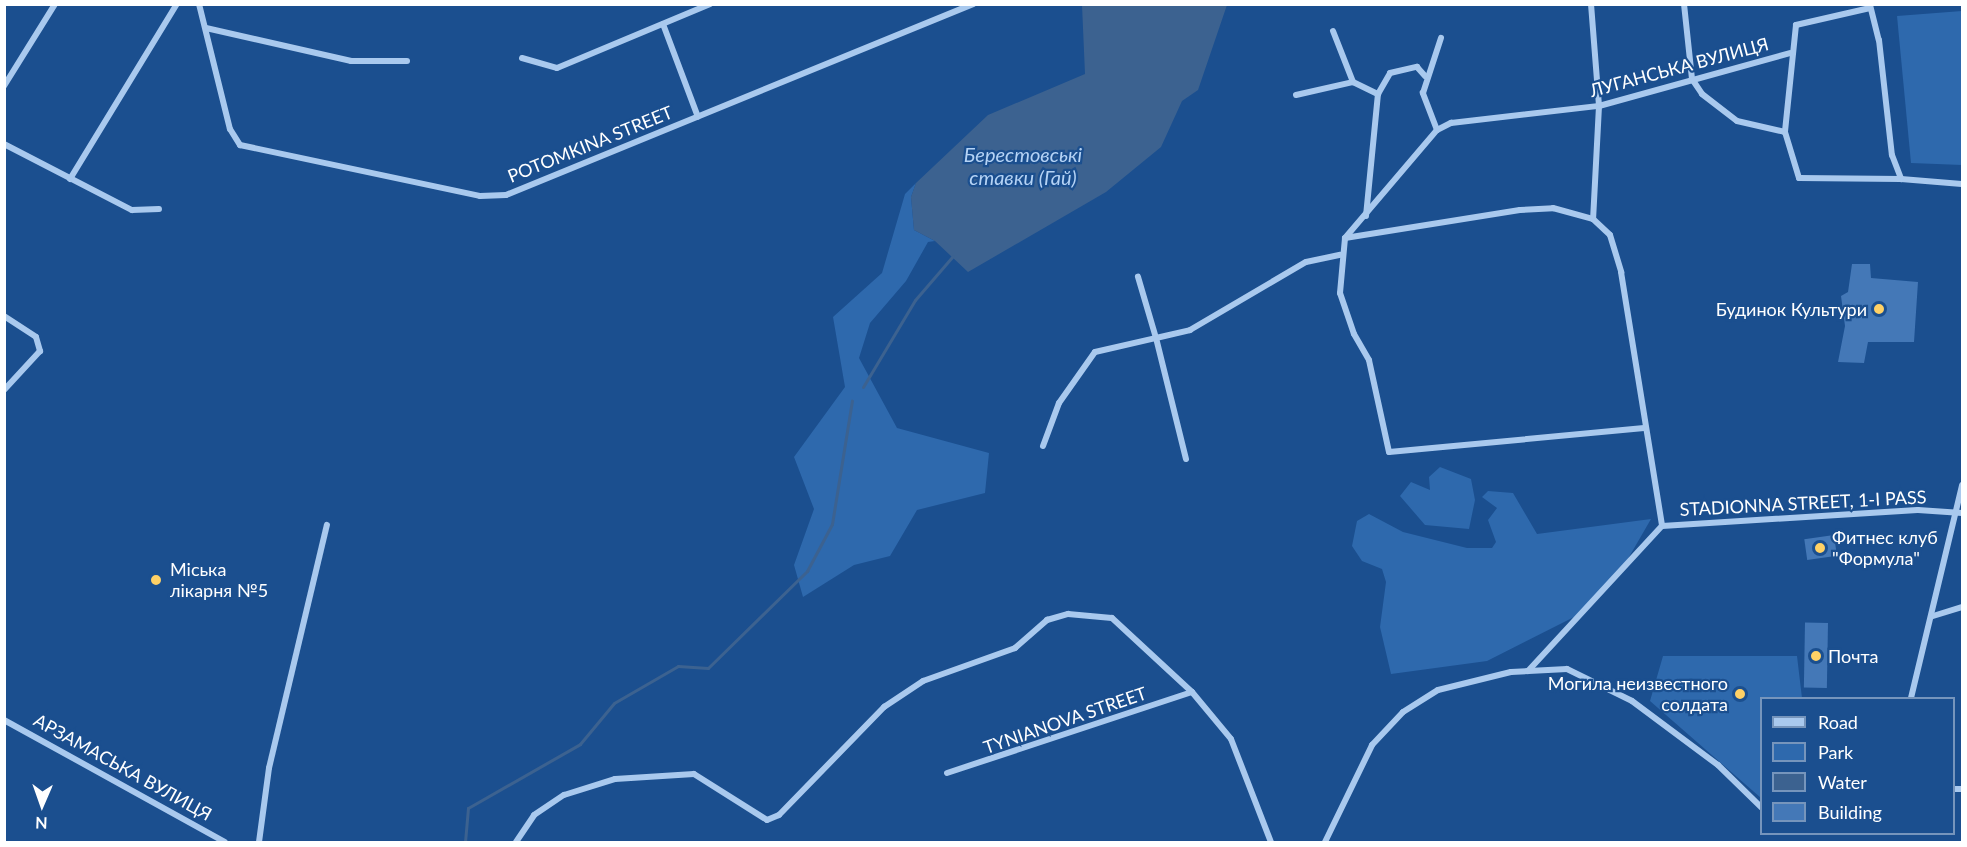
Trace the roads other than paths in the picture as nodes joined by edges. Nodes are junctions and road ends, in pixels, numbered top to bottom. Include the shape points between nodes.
1 (55, 4) edge
2 (177, 4) edge
3 (199, 4) edge
4 (710, 4) edge
5 (973, 4) edge
6 (1591, 4) edge
7 (1684, 4) edge
8 (1870, 6) edge
9 (663, 24) junction
10 (206, 28) junction
11 (1333, 31) dead end
12 (1441, 38) dead end
13 (1790, 53) junction
14 (522, 58) dead end
15 (407, 62) dead end
16 (1425, 76) junction
17 (1692, 79) junction
18 (1353, 82) junction
19 (4, 86) edge
20 (1378, 94) junction
21 (1296, 95) dead end
22 (1599, 106) junction
23 (698, 117) junction
24 (1437, 130) junction
25 (1785, 132) junction
26 (4, 144) edge
27 (70, 179) junction
28 (1901, 179) junction
29 (1962, 184) edge
30 (159, 209) dead end
31 (1366, 217) junction
32 (1593, 219) junction
33 (1345, 238) junction
34 (1340, 255) junction
35 (1138, 277) dead end
36 (4, 316) edge
37 (1156, 338) junction
38 (4, 390) edge
39 (1644, 428) junction
40 (1043, 446) dead end
41 (1186, 459) dead end
42 (1962, 485) edge
43 (1959, 513) edge
44 (327, 525) dead end
45 (1662, 526) junction
46 (1962, 607) edge
47 (1933, 616) junction
48 (1528, 671) junction
49 (1192, 692) junction
50 (1912, 697) edge
51 (4, 720) edge
52 (947, 773) dead end
53 (1760, 807) edge
54 (225, 843) edge
55 (259, 843) edge
56 (516, 843) edge
57 (1270, 843) edge
58 (1324, 843) edge

1 - 19 street
2 - 27 street
3 - 10 street, POTOMKINA STREET
4 - 9 street
5 - 23 street, POTOMKINA STREET
6 - 22 street
7 - 17 street
8 - 13 street via 1804,20 1791,36
8 - 28 street via 1880,40 1892,155
9 - 14 street via 556,68
9 - 23 street
10 - 15 street via 351,61
10 - 23 street, POTOMKINA STREET via 230,129 240,145 480,196 506,195
11 - 18 street
12 - 16 street
13 - 17 street, ЛУГАНСЬКА ВУЛИЦЯ
13 - 25 street
16 - 20 street via 1417,67 1390,73
16 - 24 street via 1423,93
17 - 22 street, ЛУГАНСЬКА ВУЛИЦЯ
17 - 25 street via 1716,109 1737,122
18 - 20 street
18 - 21 street
20 - 31 street
22 - 24 street, ЛУГАНСЬКА ВУЛИЦЯ via 1450,123
22 - 32 street
24 - 31 street
25 - 28 street via 1799,178
26 - 27 street
27 - 30 street via 132,210
28 - 29 street
31 - 33 street
32 - 33 street via 1553,208 1520,210
32 - 39 street via 1610,235 1620,272
33 - 34 street
34 - 37 street via 1306,262 1190,330
34 - 39 street via 1340,292 1354,334 1370,360 1389,452
35 - 37 street
36 - 38 street via 36,337 40,351
37 - 40 street via 1095,352 1059,403
37 - 41 street
39 - 45 street
42 - 43 street
43 - 45 street, STADIONNA STREET, 1-I PASS
43 - 47 street
44 - 55 street via 269,768
45 - 48 street, STADIONNA STREET, 1-I PASS
46 - 47 street
47 - 50 street
48 - 53 street via 1567,669 1632,701 1718,765
48 - 58 street via 1438,690 1403,712 1372,745
49 - 52 street, TYNIANOVA STREET
49 - 56 street via 1102,614 1068,614 1047,620 1015,648 923,681 884,707 780,815 767,820 694,774 615,779 564,795 534,815
49 - 57 street via 1231,739
51 - 54 street, АРЗАМАСЬКА ВУЛИЦЯ

